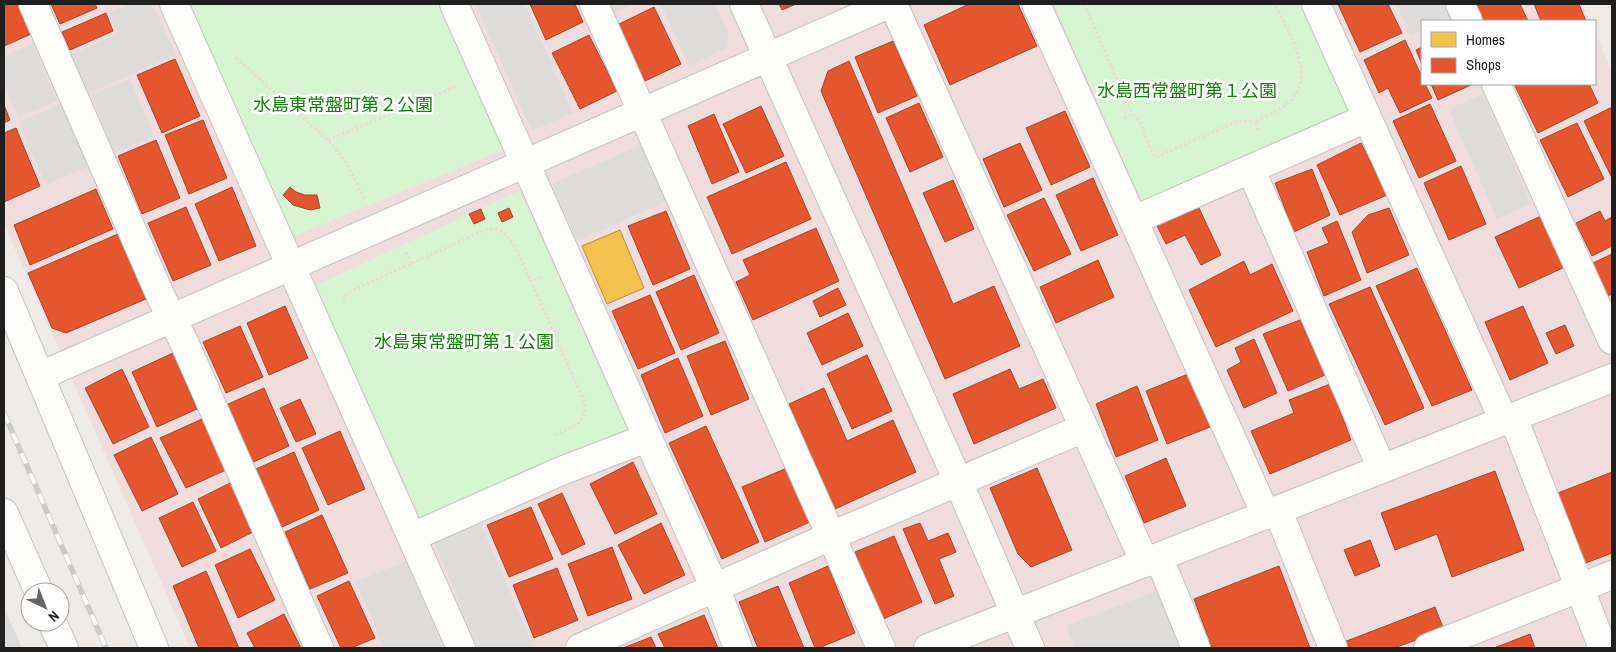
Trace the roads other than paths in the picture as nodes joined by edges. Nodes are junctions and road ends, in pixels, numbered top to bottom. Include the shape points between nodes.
1 (33, 4) edge
2 (174, 4) edge
3 (454, 4) edge
4 (594, 4) edge
5 (744, 4) edge
6 (889, 4) edge
7 (893, 4) edge
8 (1036, 4) edge
9 (1316, 4) edge
10 (1460, 4) edge
11 (1468, 20) edge
12 (768, 57) junction
13 (1496, 85) edge
14 (643, 112) junction
15 (1366, 118) junction
16 (525, 164) junction
17 (1261, 165) junction
18 (1134, 220) junction
19 (291, 266) junction
20 (4, 291) edge
21 (172, 319) junction
22 (1612, 340) edge
23 (40, 376) junction
24 (1612, 378) edge
25 (1508, 419) junction
26 (1084, 428) junction
27 (647, 438) junction
28 (1382, 469) junction
29 (958, 481) junction
30 (4, 513) edge
31 (1272, 513) junction
32 (831, 536) junction
33 (412, 537) junction
34 (1152, 560) junction
35 (1612, 575) edge
36 (35, 582) edge
37 (714, 588) junction
38 (1579, 589) junction
39 (1017, 614) junction
40 (57, 632) edge
41 (64, 648) edge
42 (154, 648) edge
43 (319, 648) edge
44 (462, 648) edge
45 (580, 648) edge
46 (738, 648) edge
47 (881, 648) edge
48 (928, 648) edge
49 (1030, 648) edge
50 (1196, 648) edge
51 (1333, 648) edge
52 (1428, 648) edge
53 (1603, 648) edge

1 - 21 street
2 - 19 street
3 - 16 street
4 - 14 street
5 - 12 street
6 - 12 street
7 - 26 street
8 - 18 street
9 - 15 street
10 - 11 street
12 - 14 street
12 - 29 street
13 - 22 street
14 - 16 street
14 - 32 street
15 - 17 street
15 - 25 street
16 - 19 street
16 - 27 street
17 - 18 street
17 - 28 street
18 - 31 street
19 - 21 street
19 - 33 street
20 - 23 street
21 - 23 street
21 - 43 street
23 - 42 street
24 - 25 street
25 - 28 street
25 - 38 street
26 - 29 street
26 - 34 street
27 - 33 street via 561,470
27 - 37 street
28 - 31 street
29 - 32 street
29 - 39 street
30 - 36 street
31 - 34 street
31 - 51 street
32 - 37 street
32 - 47 street
33 - 44 street
34 - 39 street
34 - 50 street
35 - 38 street
37 - 45 street
37 - 46 street
38 - 52 street
38 - 53 street
39 - 48 street
39 - 49 street
40 - 41 street

